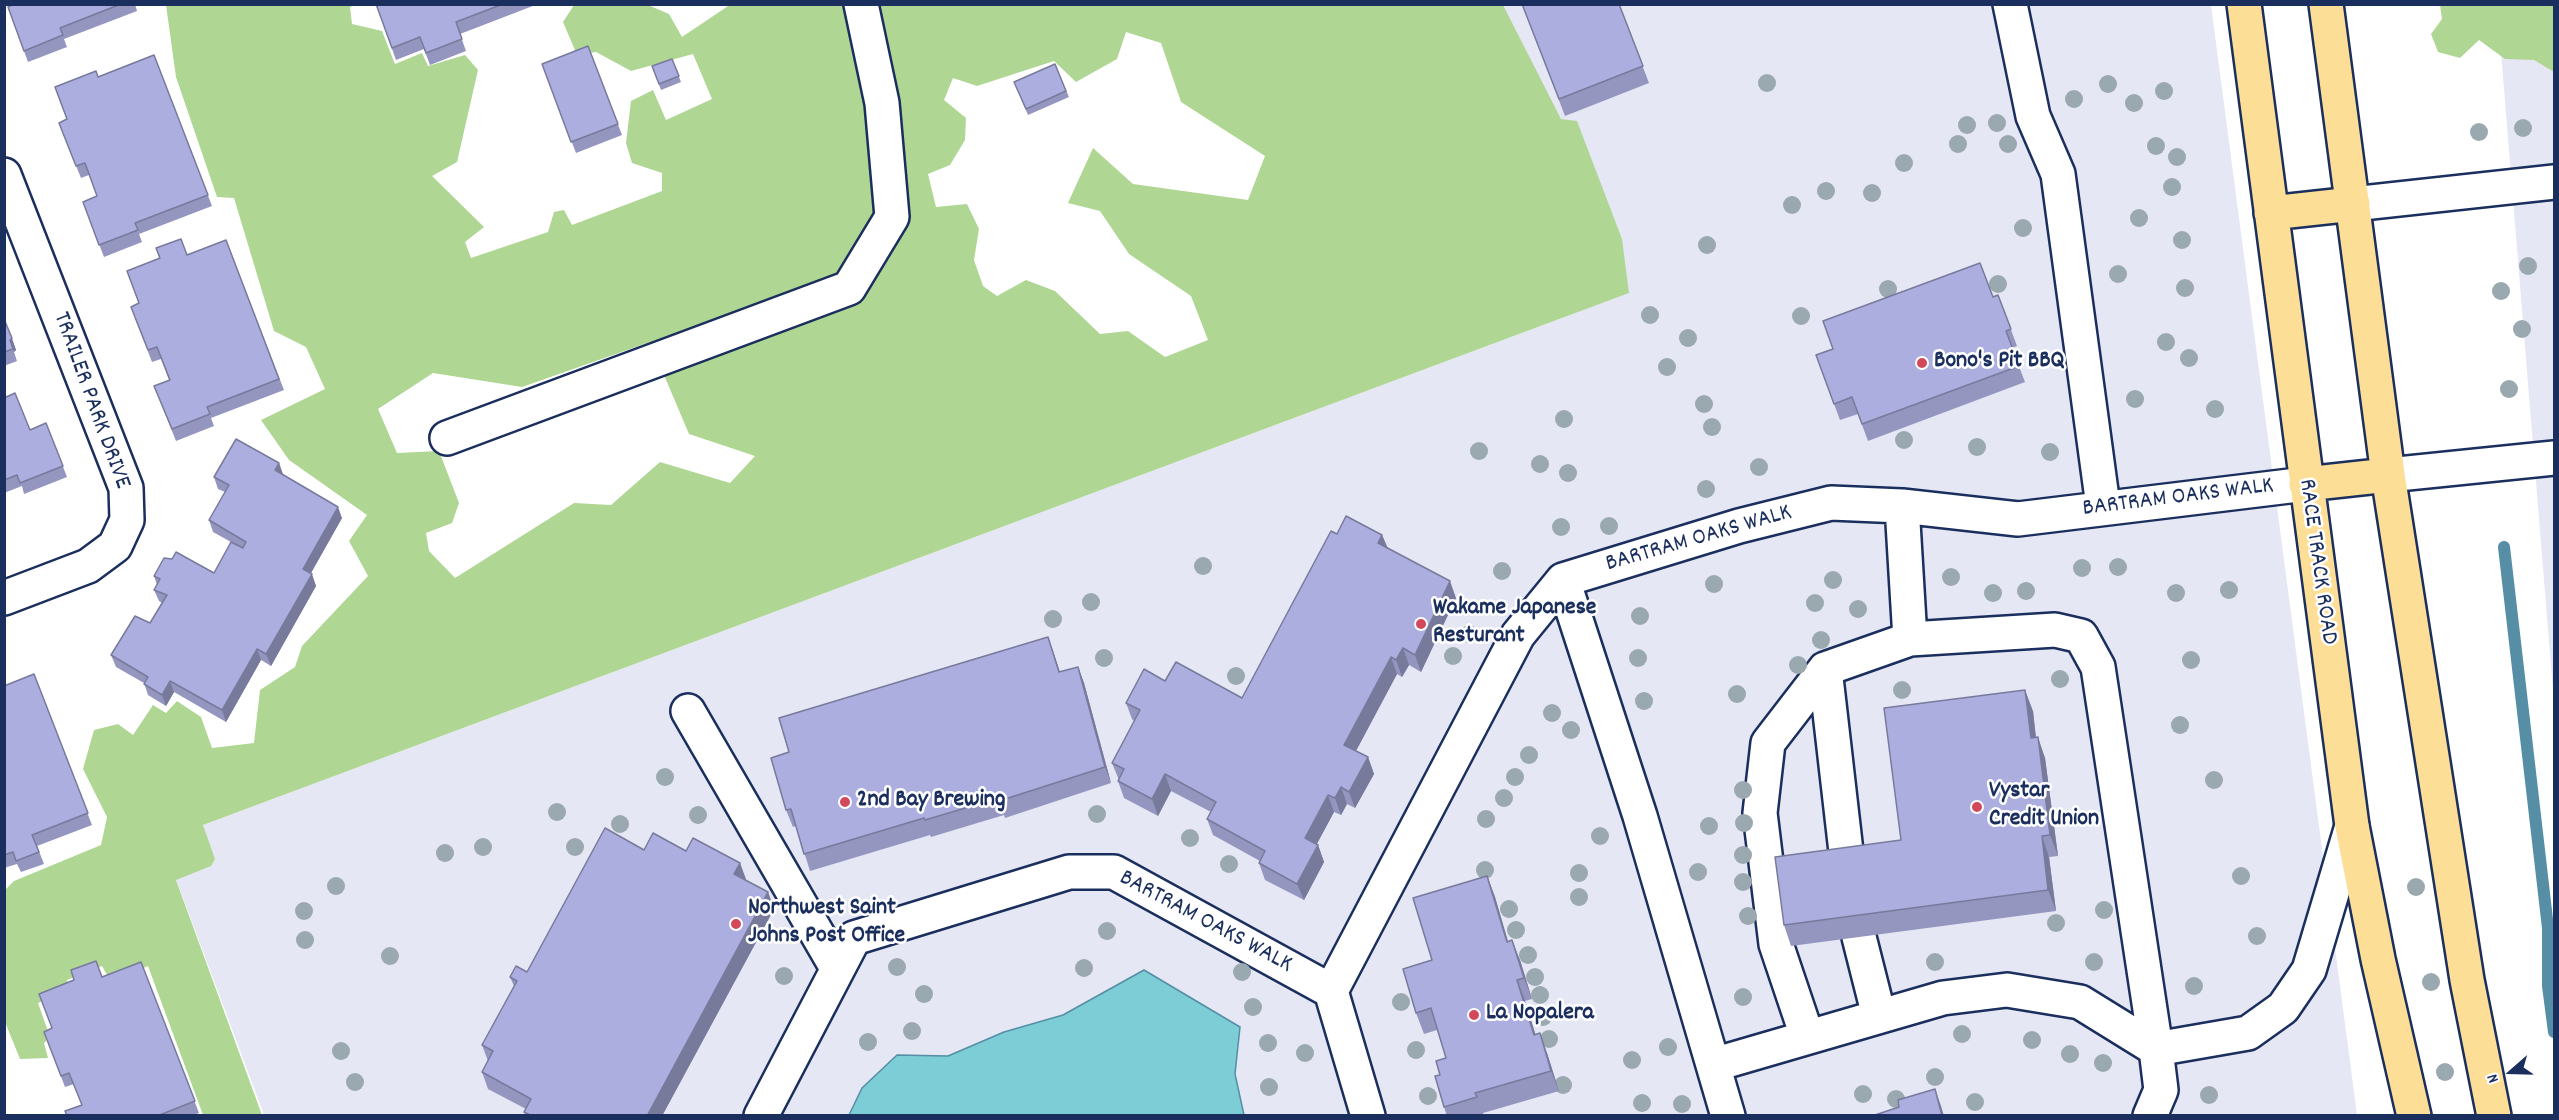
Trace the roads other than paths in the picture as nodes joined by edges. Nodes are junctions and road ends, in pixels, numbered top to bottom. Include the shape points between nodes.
1 (861, 4) edge
2 (2010, 4) edge
3 (2244, 4) edge
4 (2326, 4) edge
5 (4, 175) edge
6 (2554, 182) edge
7 (2352, 204) junction
8 (2271, 213) junction
9 (447, 438) dead end
10 (2554, 458) edge
11 (2388, 475) junction
12 (2306, 484) junction
13 (1902, 506) junction
14 (2103, 506) junction
15 (1563, 580) junction
16 (4, 598) edge
17 (1910, 639) junction
18 (1825, 669) junction
19 (688, 711) dead end
20 (2352, 826) junction
21 (1848, 869) edge
22 (1859, 937) edge
23 (837, 968) junction
24 (1331, 991) junction
25 (1879, 1016) junction
26 (1807, 1036) junction
27 (2157, 1049) junction
28 (1713, 1065) junction
29 (2405, 1077) junction
30 (761, 1116) edge
31 (1368, 1116) edge
32 (1728, 1116) edge
33 (2150, 1116) edge
34 (2404, 1116) edge
35 (2414, 1116) edge
36 (2494, 1116) edge

1 - 9 street via 882,103 891,217 849,288
2 - 14 street via 2033,116 2058,174
3 - 8 main road, RACE TRACK ROAD
4 - 7 main road
5 - 16 street, TRAILER PARK DRIVE via 126,488 127,519 114,546 88,567
6 - 7 street
7 - 8 main road
7 - 11 main road
8 - 12 main road, RACE TRACK ROAD
10 - 11 street
11 - 12 main road
11 - 36 main road via 2467,980
12 - 14 street, BARTRAM OAKS WALK
12 - 20 main road, RACE TRACK ROAD
13 - 14 street, BARTRAM OAKS WALK via 2018,519
13 - 15 street, BARTRAM OAKS WALK via 1831,502
13 - 17 street
15 - 24 street via 1518,635
15 - 28 street via 1640,816
17 - 18 street
17 - 27 street via 2055,630 2081,636 2098,667
18 - 21 street
18 - 26 street via 1768,743 1760,813 1776,944
19 - 23 street
20 - 27 street via 2309,970 2283,1008 2248,1033
20 - 29 main road, RACE TRACK ROAD
22 - 25 street
23 - 24 street, BARTRAM OAKS WALK via 854,938 1069,872 1114,872
23 - 30 street, BARTRAM OAKS WALK
24 - 31 street
25 - 26 street
25 - 27 street via 1943,999 2007,990 2080,1002
26 - 28 street
27 - 33 street via 2161,1090
28 - 32 street
29 - 34 main road
29 - 35 main road, RACE TRACK ROAD

